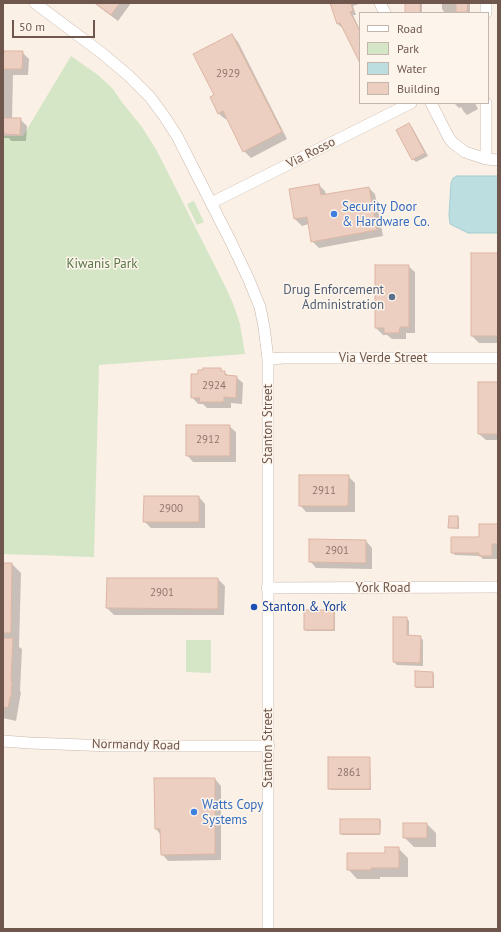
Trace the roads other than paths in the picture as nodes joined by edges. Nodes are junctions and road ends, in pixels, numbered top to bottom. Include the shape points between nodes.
1 (35, 3) edge
2 (380, 3) edge
3 (384, 12) edge
4 (409, 104) edge
5 (432, 104) edge
6 (486, 104) edge
7 (486, 159) junction
8 (498, 160) edge
9 (211, 203) junction
10 (498, 358) edge
11 (268, 359) junction
12 (498, 587) edge
13 (267, 588) junction
14 (3, 741) edge
15 (268, 746) junction
16 (268, 929) edge

1 - 9 street, Stanton Street via 103,54 150,97 178,136
2 - 3 street
4 - 9 street, Via Rosso
5 - 7 street via 449,138 465,152
6 - 7 street
7 - 8 street
9 - 11 street, Stanton Street via 244,268 260,307
10 - 11 street, Via Verde Street
11 - 13 street, Stanton Street
12 - 13 street, York Road
13 - 15 street, Stanton Street
14 - 15 street, Normandy Road via 112,746
15 - 16 street, Stanton Street

